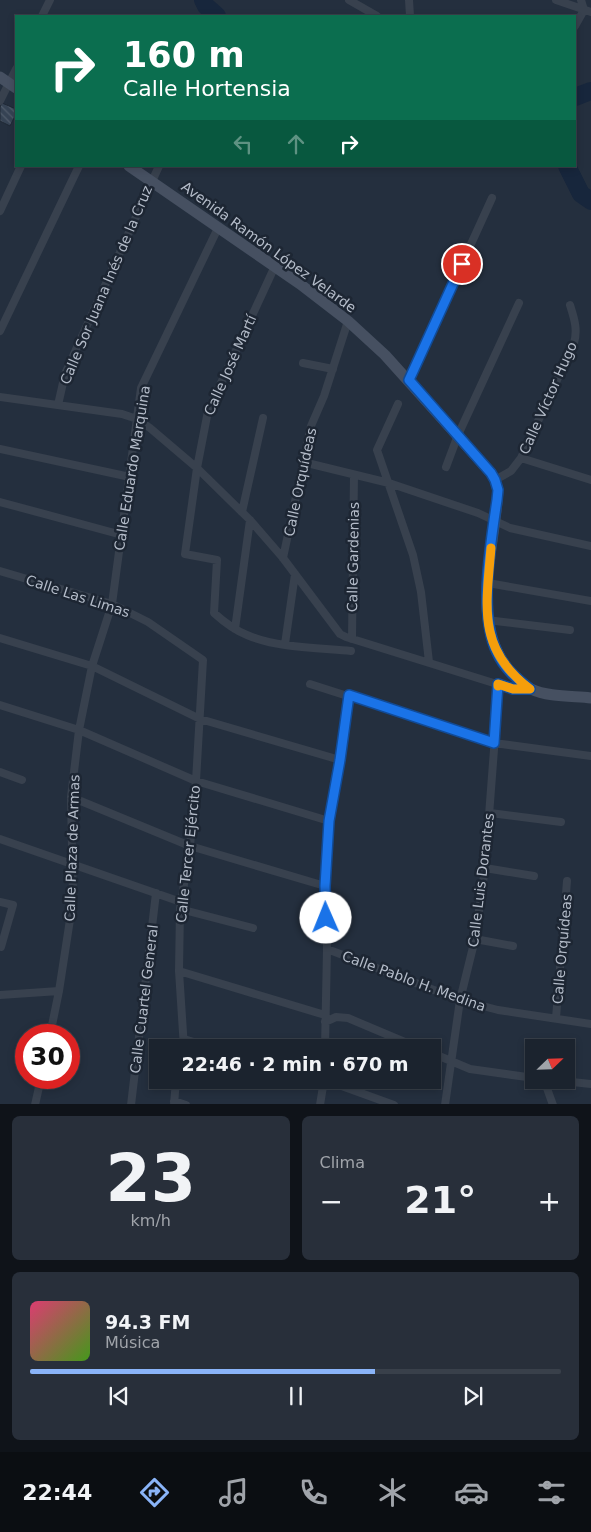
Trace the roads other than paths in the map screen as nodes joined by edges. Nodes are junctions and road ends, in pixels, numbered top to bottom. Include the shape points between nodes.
1 (50, 0) edge
2 (349, 0) edge
3 (408, 0) edge
4 (556, 0) edge
5 (581, 0) edge
6 (587, 11) edge
7 (42, 15) edge
8 (375, 15) edge
9 (410, 15) edge
10 (576, 25) edge
11 (15, 71) edge
12 (8, 83) edge
13 (0, 101) edge
14 (21, 167) edge
15 (79, 167) edge
16 (130, 167) edge
17 (158, 167) edge
18 (151, 182) junction
19 (492, 198) dead end
20 (0, 211) edge
21 (218, 228) junction
22 (275, 266) junction
23 (519, 303) dead end
24 (570, 305) dead end
25 (348, 321) junction
26 (0, 331) edge
27 (303, 364) dead end
28 (332, 370) junction
29 (409, 380) junction
30 (0, 397) edge
31 (398, 404) dead end
32 (58, 405) junction
33 (263, 418) dead end
34 (137, 419) junction
35 (458, 435) junction
36 (0, 448) edge
37 (521, 458) junction
38 (303, 462) junction
39 (446, 466) dead end
40 (197, 468) junction
41 (354, 475) junction
42 (130, 477) junction
43 (495, 480) junction
44 (591, 480) edge
45 (389, 483) junction
46 (0, 502) edge
47 (242, 512) junction
48 (250, 520) junction
49 (494, 521) junction
50 (122, 535) junction
51 (591, 546) edge
52 (283, 558) junction
53 (0, 571) edge
54 (296, 574) junction
55 (488, 583) junction
56 (591, 601) edge
57 (112, 604) junction
58 (488, 620) junction
59 (234, 629) junction
60 (570, 630) dead end
61 (0, 638) edge
62 (352, 639) junction
63 (285, 644) junction
64 (352, 651) dead end
65 (203, 660) joint
66 (429, 662) junction
67 (92, 666) junction
68 (310, 684) dead end
69 (498, 684) junction
70 (530, 689) junction
71 (349, 695) junction
72 (591, 698) edge
73 (0, 704) edge
74 (200, 719) junction
75 (79, 730) junction
76 (494, 743) junction
77 (591, 756) edge
78 (340, 760) junction
79 (0, 772) edge
80 (22, 780) dead end
81 (196, 782) junction
82 (71, 797) junction
83 (490, 813) junction
84 (329, 821) junction
85 (561, 822) dead end
86 (0, 839) edge
87 (190, 846) junction
88 (72, 864) junction
89 (485, 868) junction
90 (534, 876) dead end
91 (568, 880) dead end
92 (325, 886) junction
93 (156, 893) junction
94 (0, 902) edge
95 (180, 906) junction
96 (253, 928) dead end
97 (475, 939) junction
98 (513, 946) dead end
99 (1, 947) edge
100 (327, 950) junction
101 (179, 971) junction
102 (59, 992) junction
103 (0, 995) edge
104 (460, 1000) junction
105 (556, 1018) junction
106 (325, 1019) junction
107 (52, 1024) edge
108 (591, 1024) edge
109 (184, 1039) edge
110 (325, 1039) edge
111 (398, 1039) edge
112 (441, 1057) edge
113 (451, 1061) junction
114 (525, 1077) edge
115 (575, 1082) edge
116 (591, 1084) edge
117 (38, 1089) edge
118 (175, 1089) edge
119 (322, 1089) edge
120 (350, 1089) edge
121 (547, 1089) edge
122 (174, 1103) edge
123 (35, 1104) edge
124 (131, 1104) edge
125 (186, 1104) edge
126 (320, 1104) edge
127 (394, 1104) edge
128 (445, 1104) edge
129 (553, 1104) edge

1 - 7 street
2 - 8 street
3 - 9 street
4 - 6 street
5 - 6 street
6 - 10 street
11 - 12 street
12 - 13 street
14 - 20 street
15 - 26 street
16 - 18 main road, Avenida Ramón López Velarde
17 - 18 street, Calle Sor Juana Inés de la Cruz
18 - 21 main road, Avenida Ramón López Velarde
18 - 32 street, Calle Sor Juana Inés de la Cruz via 65,374
19 - 29 street
21 - 22 main road, Avenida Ramón López Velarde
21 - 34 street, Calle Eduardo Marquina via 141,388
22 - 25 main road, Avenida Ramón López Velarde
22 - 40 street, Calle José Martí via 208,411
23 - 35 street
24 - 37 street, Calle Víctor Hugo via 577,334
25 - 28 street, Calle Orquídeas
25 - 29 main road, Avenida Ramón López Velarde
27 - 28 street
28 - 38 street, Calle Orquídeas via 310,426
29 - 35 main road, Avenida Ramón López Velarde
30 - 32 street
31 - 45 street via 377,450
32 - 34 street
33 - 47 street
34 - 40 street
34 - 42 street, Calle Eduardo Marquina
35 - 39 street
35 - 43 main road, Avenida Ramón López Velarde
36 - 42 street
37 - 43 street, Calle Víctor Hugo via 511,471
37 - 44 street
38 - 41 street
38 - 52 street, Calle Orquídeas
40 - 47 street
40 - 59 street, Calle José Martí via 185,554 218,560 214,613
41 - 45 street
41 - 62 street, Calle Gardenias
42 - 50 street, Calle Eduardo Marquina
43 - 49 main road via 498,490
45 - 49 street
45 - 66 street via 413,555
46 - 50 street
47 - 48 street
48 - 52 street
48 - 59 street
49 - 51 street via 510,528
49 - 55 main road
50 - 57 street, Calle Eduardo Marquina
52 - 54 street
53 - 57 street, Calle Las Limas
54 - 62 street via 336,629
54 - 63 street
55 - 56 street
55 - 58 main road
57 - 65 street, Calle Las Limas via 148,622
57 - 67 street, Calle Plaza de Armas
58 - 60 street
58 - 70 main road via 496,652 506,668
59 - 63 street via 247,636
61 - 67 street
62 - 66 street
63 - 64 street
65 - 74 street, Calle Tercer Ejército
66 - 69 street
67 - 74 street
67 - 75 street, Calle Plaza de Armas
68 - 71 street
69 - 70 street via 513,689
69 - 76 street, Calle Luis Dorantes
70 - 72 main road
71 - 76 street
71 - 78 street
73 - 75 street
74 - 78 street
74 - 81 street, Calle Tercer Ejército
75 - 81 street
75 - 82 street, Calle Plaza de Armas
76 - 77 street
76 - 83 street, Calle Luis Dorantes
78 - 84 street
79 - 80 street
81 - 84 street
81 - 87 street, Calle Tercer Ejército
82 - 87 street
82 - 88 street, Calle Plaza de Armas
83 - 85 street
83 - 89 street, Calle Luis Dorantes
84 - 92 street
86 - 88 street
87 - 92 street
87 - 95 street, Calle Tercer Ejército
88 - 93 street
88 - 102 street, Calle Plaza de Armas via 73,900
89 - 90 street
89 - 97 street, Calle Luis Dorantes
91 - 105 street, Calle Orquídeas
92 - 100 street
93 - 95 street
93 - 124 street, Calle Cuartel General
94 - 99 street via 13,905
95 - 96 street
95 - 101 street, Calle Tercer Ejército
97 - 98 street
97 - 104 street, Calle Luis Dorantes
100 - 104 street, Calle Pablo H. Medina
100 - 106 street
101 - 106 street
101 - 109 street, Calle Tercer Ejército
102 - 103 street
102 - 107 street, Calle Plaza de Armas
104 - 105 street, Calle Pablo H. Medina
104 - 113 street, Calle Luis Dorantes
105 - 108 street, Calle Pablo H. Medina
106 - 110 street
106 - 111 street via 348,1018
112 - 113 street
113 - 114 street via 476,1070
113 - 128 street, Calle Luis Dorantes
115 - 116 street
117 - 123 street
118 - 122 street
119 - 126 street
120 - 127 street
121 - 129 street
122 - 125 street

